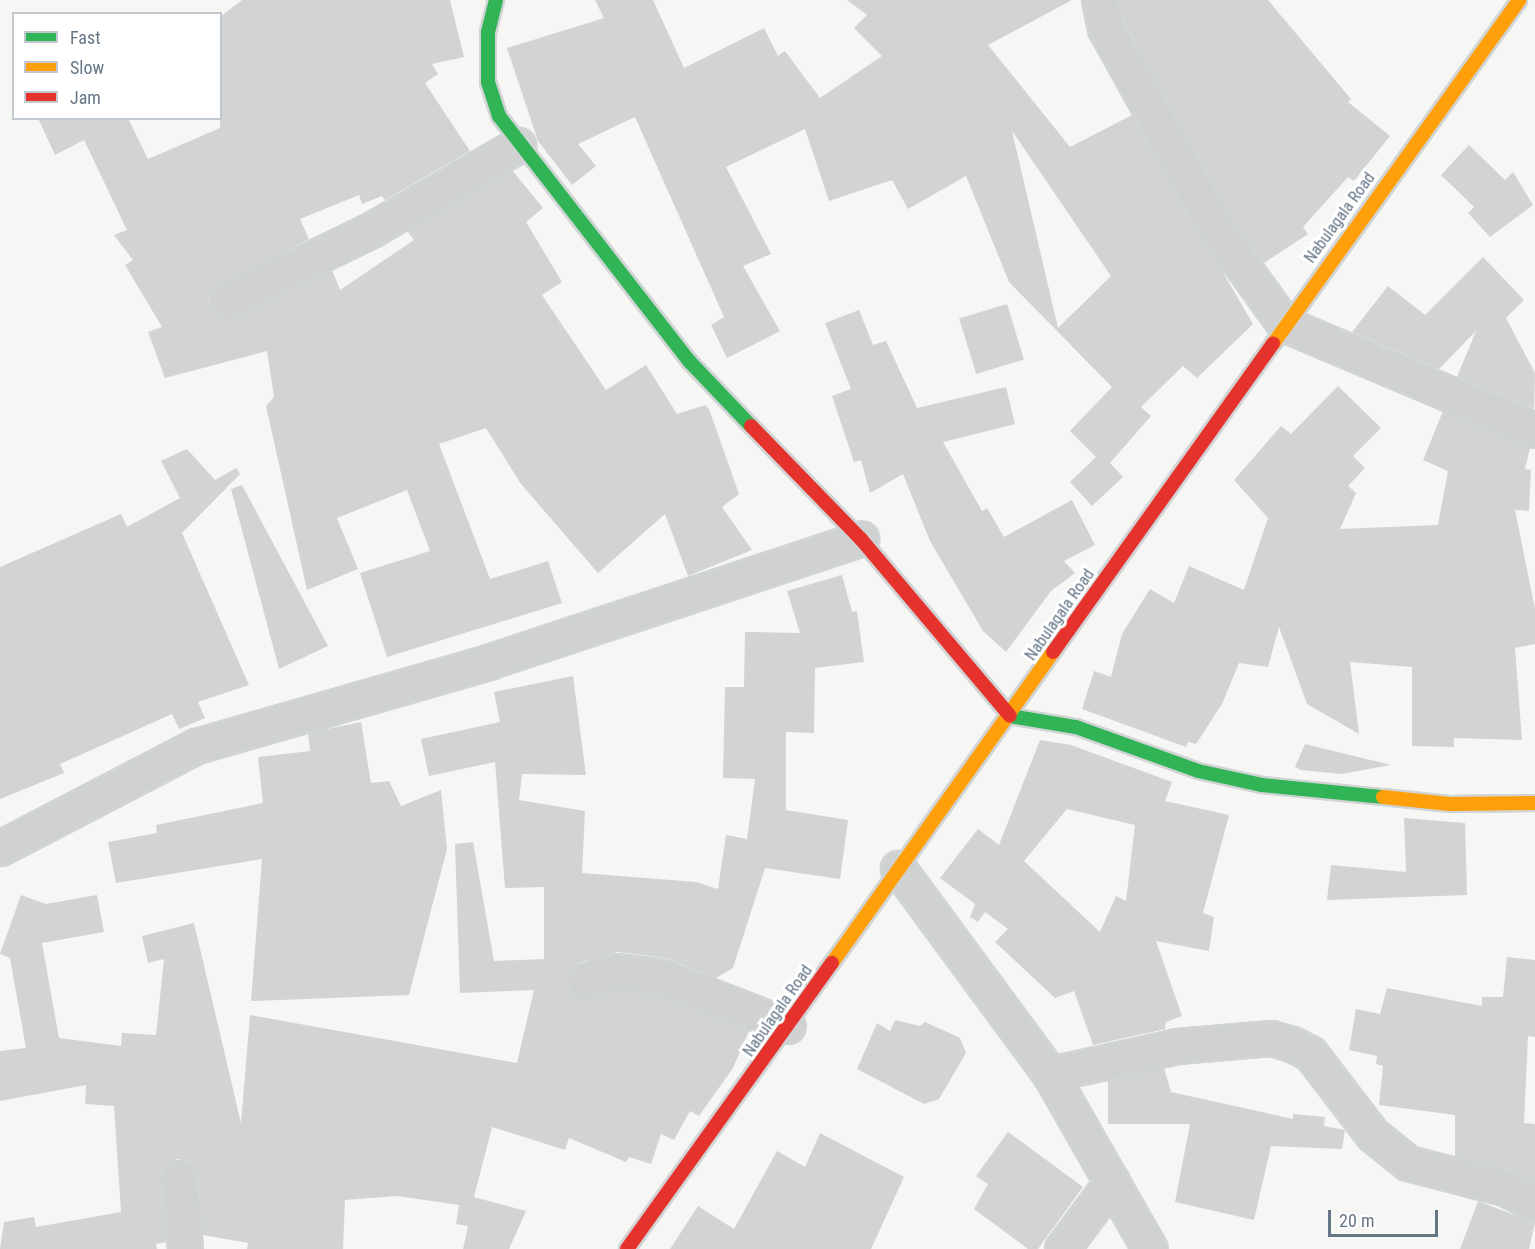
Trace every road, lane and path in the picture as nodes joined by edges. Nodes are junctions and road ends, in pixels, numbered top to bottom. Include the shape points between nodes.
1 (496, 0) edge
2 (1099, 0) edge
3 (1519, 0) edge
4 (518, 145) junction
5 (227, 300) dead end
6 (1284, 324) junction
7 (1535, 430) edge
8 (861, 539) junction
9 (1009, 716) junction
10 (1535, 802) edge
11 (0, 848) edge
12 (898, 868) junction
13 (585, 981) dead end
14 (788, 1026) junction
15 (1050, 1074) junction
16 (179, 1178) dead end
17 (1112, 1182) junction
18 (1535, 1204) edge
19 (184, 1249) edge
20 (627, 1249) edge
21 (1062, 1249) edge
22 (1150, 1249) edge

1 - 4 street via 488,82 499,116
2 - 6 street via 1105,28 1218,232
3 - 6 street, Nabulagala Road
4 - 5 street via 371,230
4 - 8 street via 690,362
6 - 7 street
6 - 9 street, Nabulagala Road
8 - 9 street
8 - 11 street via 488,662 196,746
9 - 10 street via 1065,724 1198,771 1262,785 1450,804
9 - 12 street, Nabulagala Road
12 - 14 street, Nabulagala Road
12 - 15 street
13 - 14 street via 615,971 659,976
14 - 20 street, Nabulagala Road
15 - 17 street
15 - 18 street via 1177,1046 1271,1038 1310,1053 1372,1135 1408,1163 1504,1188
16 - 19 street
17 - 21 street
17 - 22 street

